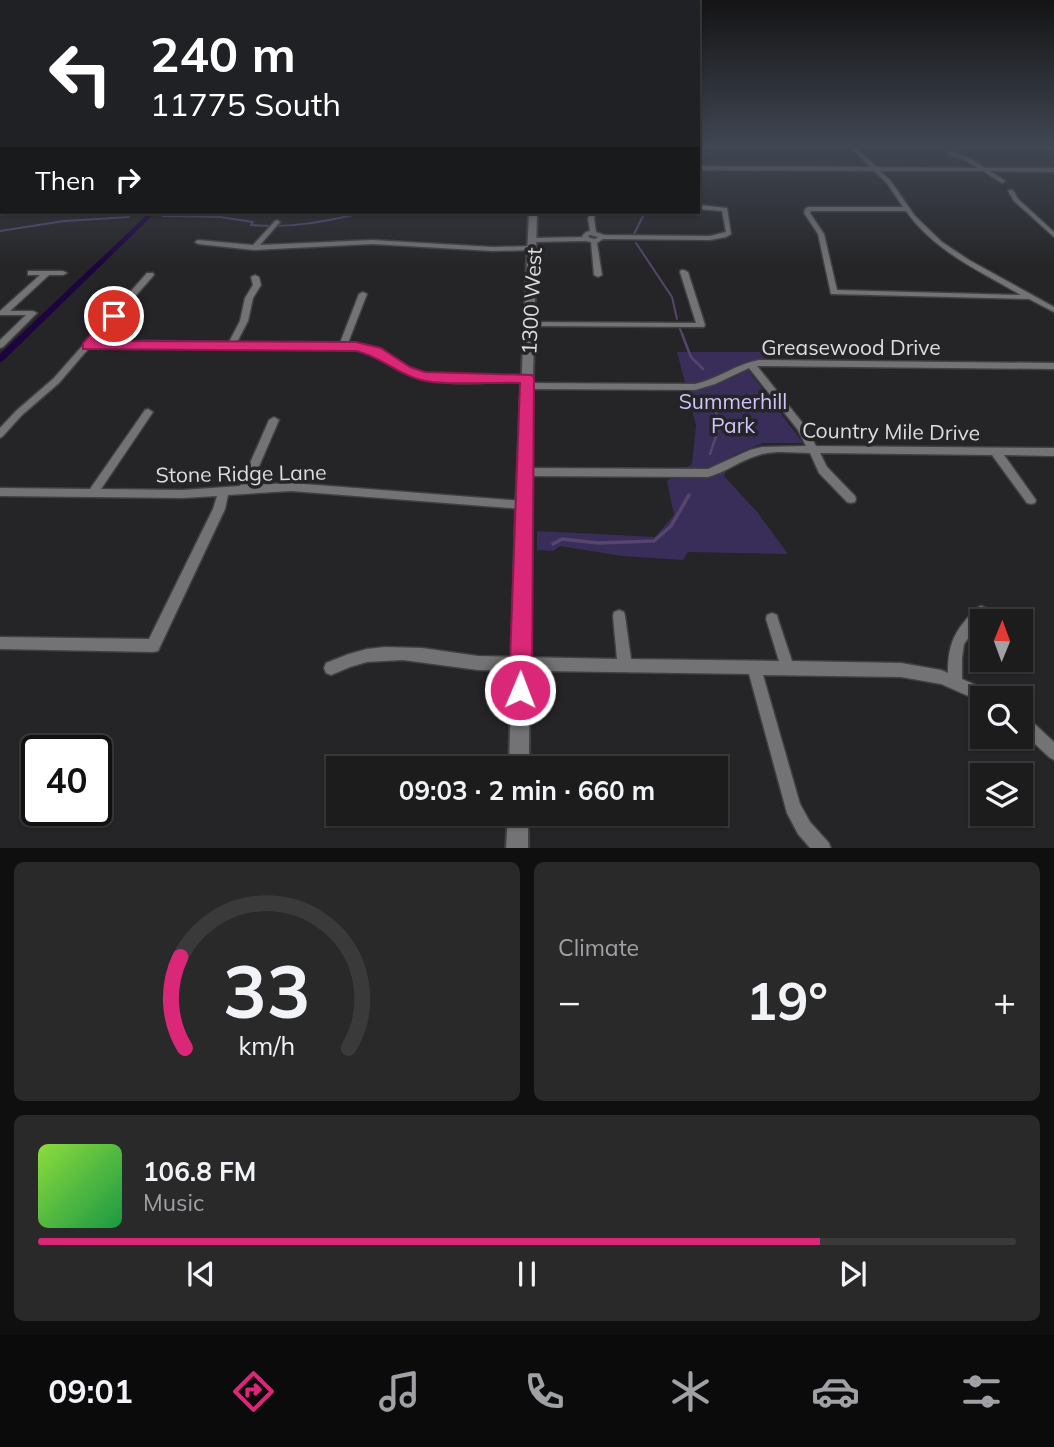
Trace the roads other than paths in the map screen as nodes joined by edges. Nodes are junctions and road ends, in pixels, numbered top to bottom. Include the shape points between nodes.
1 (894, 188) edge
2 (1011, 191) dead end
3 (700, 208) edge
4 (908, 209) junction
5 (533, 214) edge
6 (593, 214) edge
7 (277, 222) dead end
8 (1053, 233) edge
9 (592, 237) junction
10 (198, 242) dead end
11 (534, 242) junction
12 (254, 248) junction
13 (684, 272) dead end
14 (31, 273) dead end
15 (47, 273) junction
16 (63, 273) dead end
17 (150, 275) dead end
18 (598, 275) dead end
19 (255, 276) dead end
20 (363, 294) dead end
21 (1030, 296) junction
22 (1054, 310) edge
23 (1, 313) edge
24 (530, 324) junction
25 (0, 345) edge
26 (232, 345) junction
27 (88, 346) junction
28 (343, 346) junction
29 (751, 364) junction
30 (1054, 366) edge
31 (527, 382) junction
32 (148, 412) dead end
33 (274, 420) dead end
34 (0, 434) edge
35 (813, 449) junction
36 (995, 452) junction
37 (1054, 452) edge
38 (524, 472) junction
39 (244, 490) junction
40 (0, 492) edge
41 (224, 492) junction
42 (92, 494) junction
43 (850, 499) dead end
44 (1031, 500) dead end
45 (523, 505) junction
46 (619, 616) dead end
47 (772, 619) dead end
48 (970, 623) edge
49 (0, 643) edge
50 (521, 664) junction
51 (625, 666) junction
52 (331, 668) dead end
53 (754, 668) junction
54 (788, 669) junction
55 (955, 682) junction
56 (970, 689) edge
57 (1033, 732) edge
58 (1054, 752) edge
59 (519, 756) edge
60 (518, 826) edge
61 (517, 848) edge
62 (822, 848) edge

1 - 4 street
2 - 8 street
3 - 9 street via 725,209 730,231 720,237
4 - 21 street via 929,234 953,252
4 - 21 street via 808,209 821,234 834,292
5 - 11 street, 1300 West
6 - 9 street
7 - 12 street
9 - 11 street
9 - 18 street
10 - 12 street
11 - 12 street via 493,249 373,242
11 - 24 street, 1300 West
13 - 24 street via 701,325
14 - 15 street
15 - 16 street
15 - 23 street
17 - 27 street
19 - 26 street via 257,285
20 - 28 street
21 - 22 street
23 - 25 street via 33,313
24 - 31 street, 1300 West
26 - 27 street, Greasewood Drive
26 - 28 street, Greasewood Drive
27 - 34 street
28 - 31 street, Greasewood Drive via 376,351 424,376
29 - 30 street, Greasewood Drive
29 - 31 street, Greasewood Drive via 715,383 695,387
29 - 35 street via 796,419
31 - 38 street, 1300 West
32 - 42 street
33 - 39 street
35 - 36 street, Country Mile Drive
35 - 38 street, Country Mile Drive via 749,452 708,473
35 - 43 street via 824,471
36 - 37 street, Country Mile Drive
36 - 44 street
38 - 45 street, 1300 West
39 - 41 street, Stone Ridge Lane
39 - 45 street, Stone Ridge Lane via 291,487
40 - 42 street, Stone Ridge Lane
41 - 42 street, Stone Ridge Lane
41 - 49 street via 153,646
45 - 50 street, 1300 West
46 - 51 street
47 - 54 street
48 - 55 street via 955,644
50 - 51 street
50 - 52 street via 478,663 439,655 370,654
50 - 59 street, 1300 West
51 - 53 street
53 - 54 street
53 - 62 street via 793,807
54 - 55 street via 914,671
55 - 56 street
57 - 58 street
60 - 61 street

